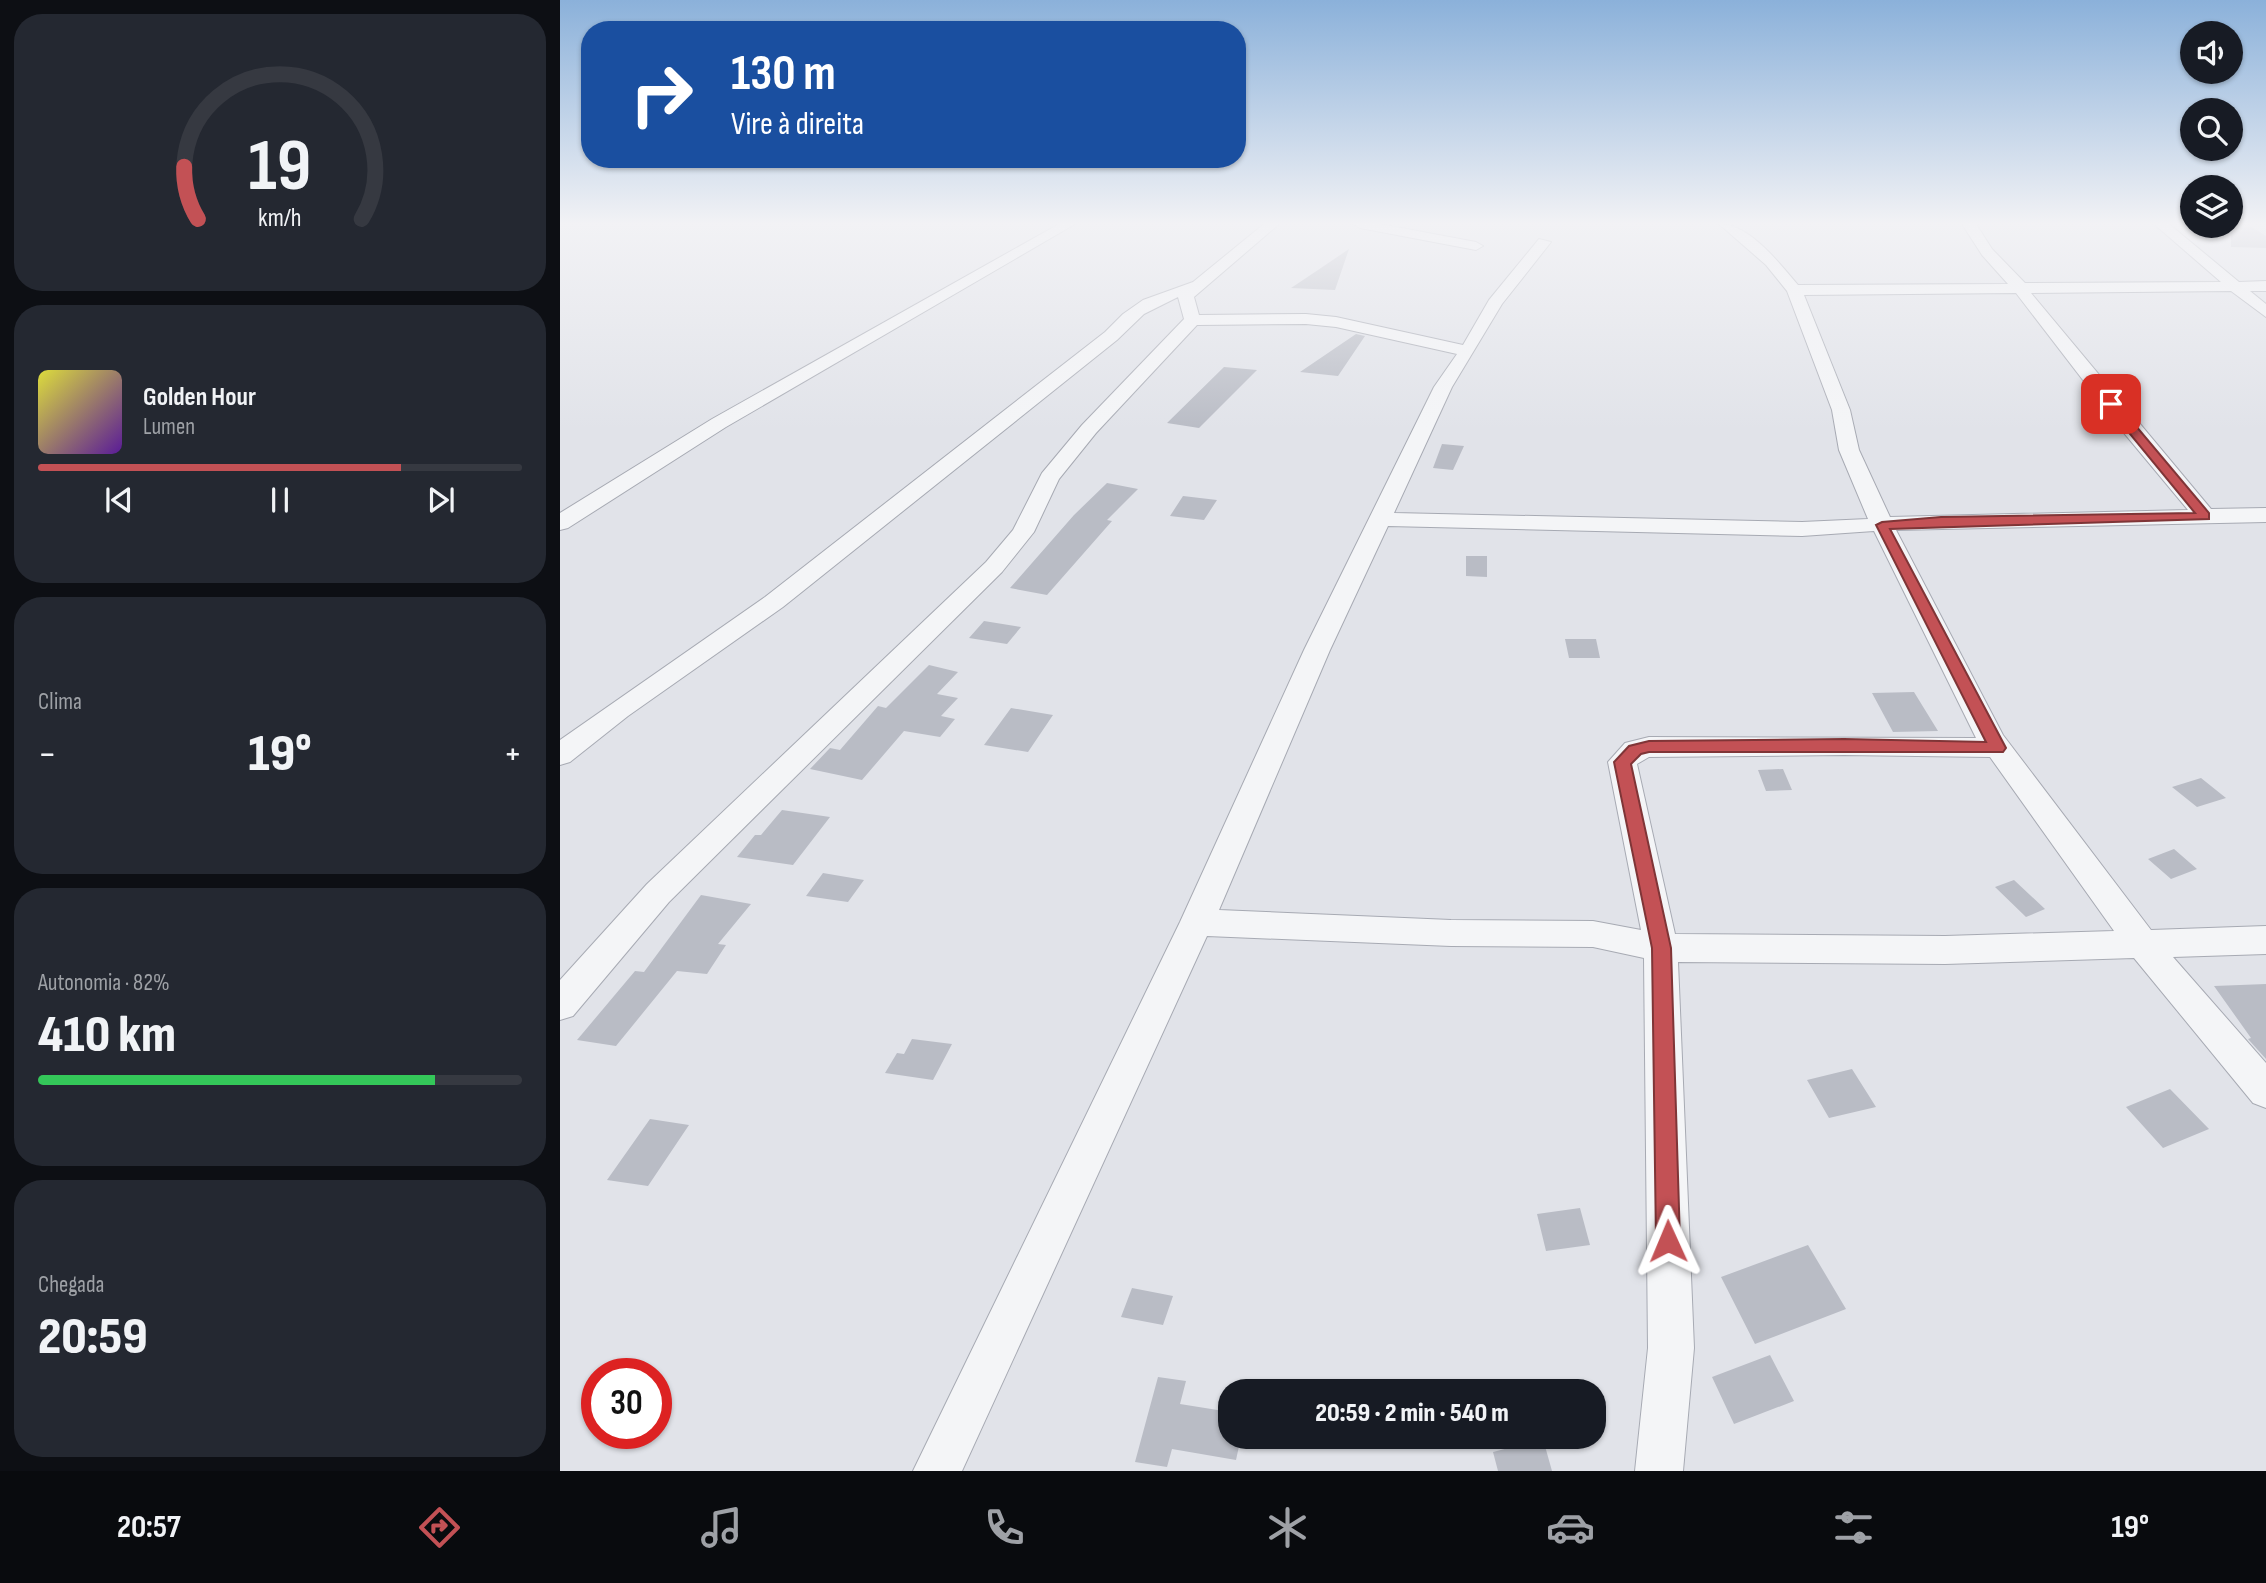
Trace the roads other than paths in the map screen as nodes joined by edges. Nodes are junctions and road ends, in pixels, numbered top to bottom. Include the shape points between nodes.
1 (948, 293) edge
2 (1203, 293) edge
3 (1503, 293) edge
4 (1795, 293) edge
5 (2023, 293) edge
6 (2246, 293) edge
7 (1191, 304) junction
8 (2266, 312) edge
9 (1468, 351) junction
10 (2266, 515) edge
11 (2205, 516) junction
12 (1380, 519) junction
13 (560, 523) edge
14 (1882, 525) junction
15 (1997, 748) junction
16 (560, 755) edge
17 (1197, 922) junction
18 (2266, 940) edge
19 (2144, 946) junction
20 (1661, 948) junction
21 (560, 1005) edge
22 (2266, 1091) edge
23 (937, 1471) edge
24 (1659, 1471) edge

1 - 13 street via 719,424
2 - 7 street
3 - 9 street
4 - 14 street via 1841,410 1849,450
5 - 11 street
6 - 8 street
7 - 9 street via 1336,322
7 - 16 street via 1149,303 1125,317 1111,336 774,602
7 - 21 street via 1049,477 1023,532 994,567 658,893
9 - 12 street via 1443,387
10 - 11 street
11 - 14 street
12 - 14 street via 1802,529
12 - 17 street
14 - 15 street
15 - 19 street
15 - 20 street via 1844,745 1635,750 1622,762
17 - 20 street via 1593,934
17 - 23 street
18 - 19 street
19 - 20 street
19 - 22 street
20 - 24 street via 1671,1348

